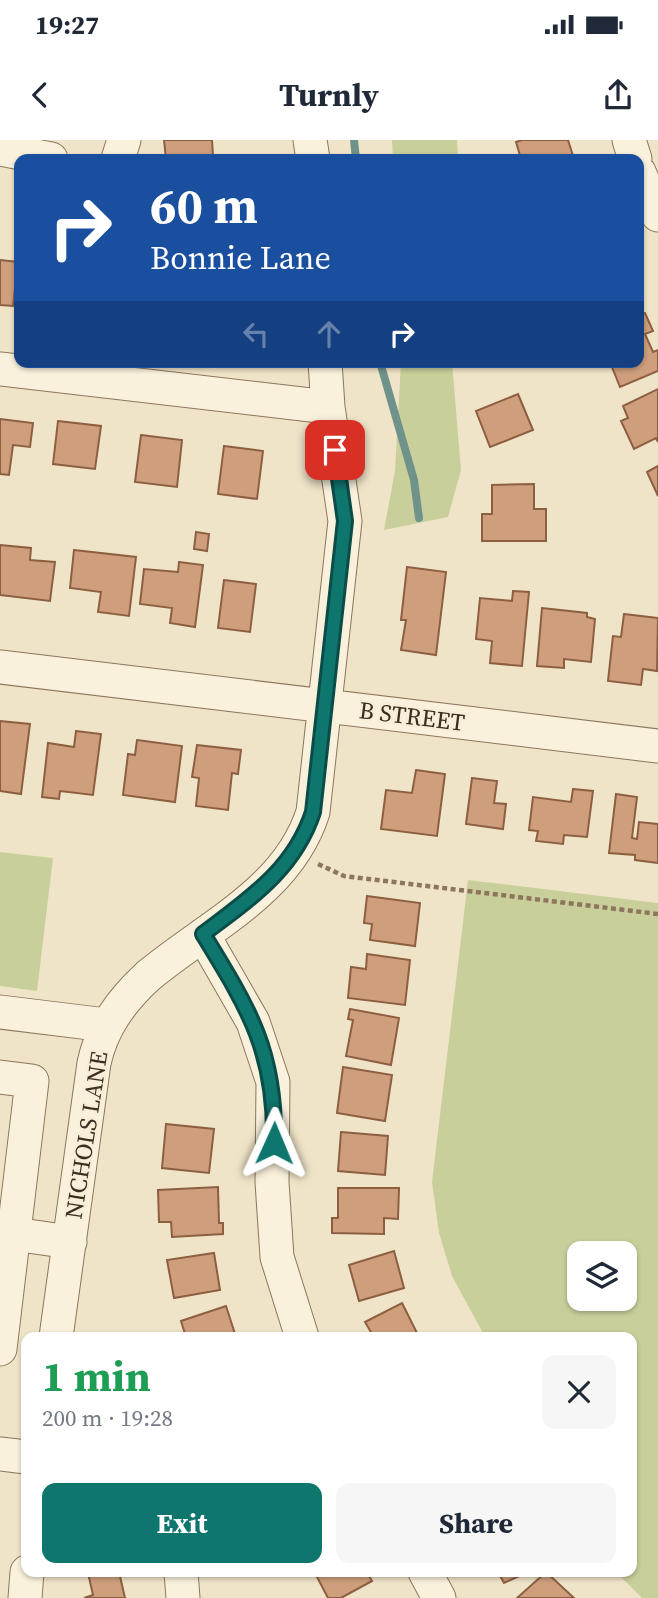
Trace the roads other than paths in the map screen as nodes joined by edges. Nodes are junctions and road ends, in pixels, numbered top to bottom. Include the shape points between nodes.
1 (0, 149) edge
2 (26, 154) edge
3 (644, 183) edge
4 (658, 215) edge
5 (325, 368) edge
6 (0, 369) edge
7 (328, 407) junction
8 (0, 667) edge
9 (326, 705) junction
10 (658, 746) edge
11 (203, 934) junction
12 (0, 1012) edge
13 (106, 1025) junction
14 (0, 1077) edge
15 (7, 1233) edge
16 (70, 1242) junction
17 (57, 1332) edge
18 (300, 1332) edge
19 (0, 1349) edge
20 (0, 1454) edge
21 (21, 1456) edge
22 (27, 1577) edge
23 (181, 1577) edge
24 (428, 1577) edge
25 (25, 1598) edge
26 (183, 1598) edge
27 (439, 1598) edge

1 - 2 street
3 - 4 street
5 - 7 street, NICHOLS LANE
6 - 7 street
7 - 9 street, NICHOLS LANE via 345,521
8 - 9 street, B STREET
9 - 10 street, B STREET
9 - 11 street, NICHOLS LANE via 313,812 295,854 273,880
11 - 13 street, NICHOLS LANE via 139,984
11 - 18 street via 253,1022 273,1082 277,1258
12 - 13 street
13 - 16 street, NICHOLS LANE via 94,1063
14 - 15 street via 32,1081
15 - 16 street
15 - 19 street
16 - 17 street, NICHOLS LANE
20 - 21 street
22 - 25 street
23 - 26 street
24 - 27 street

